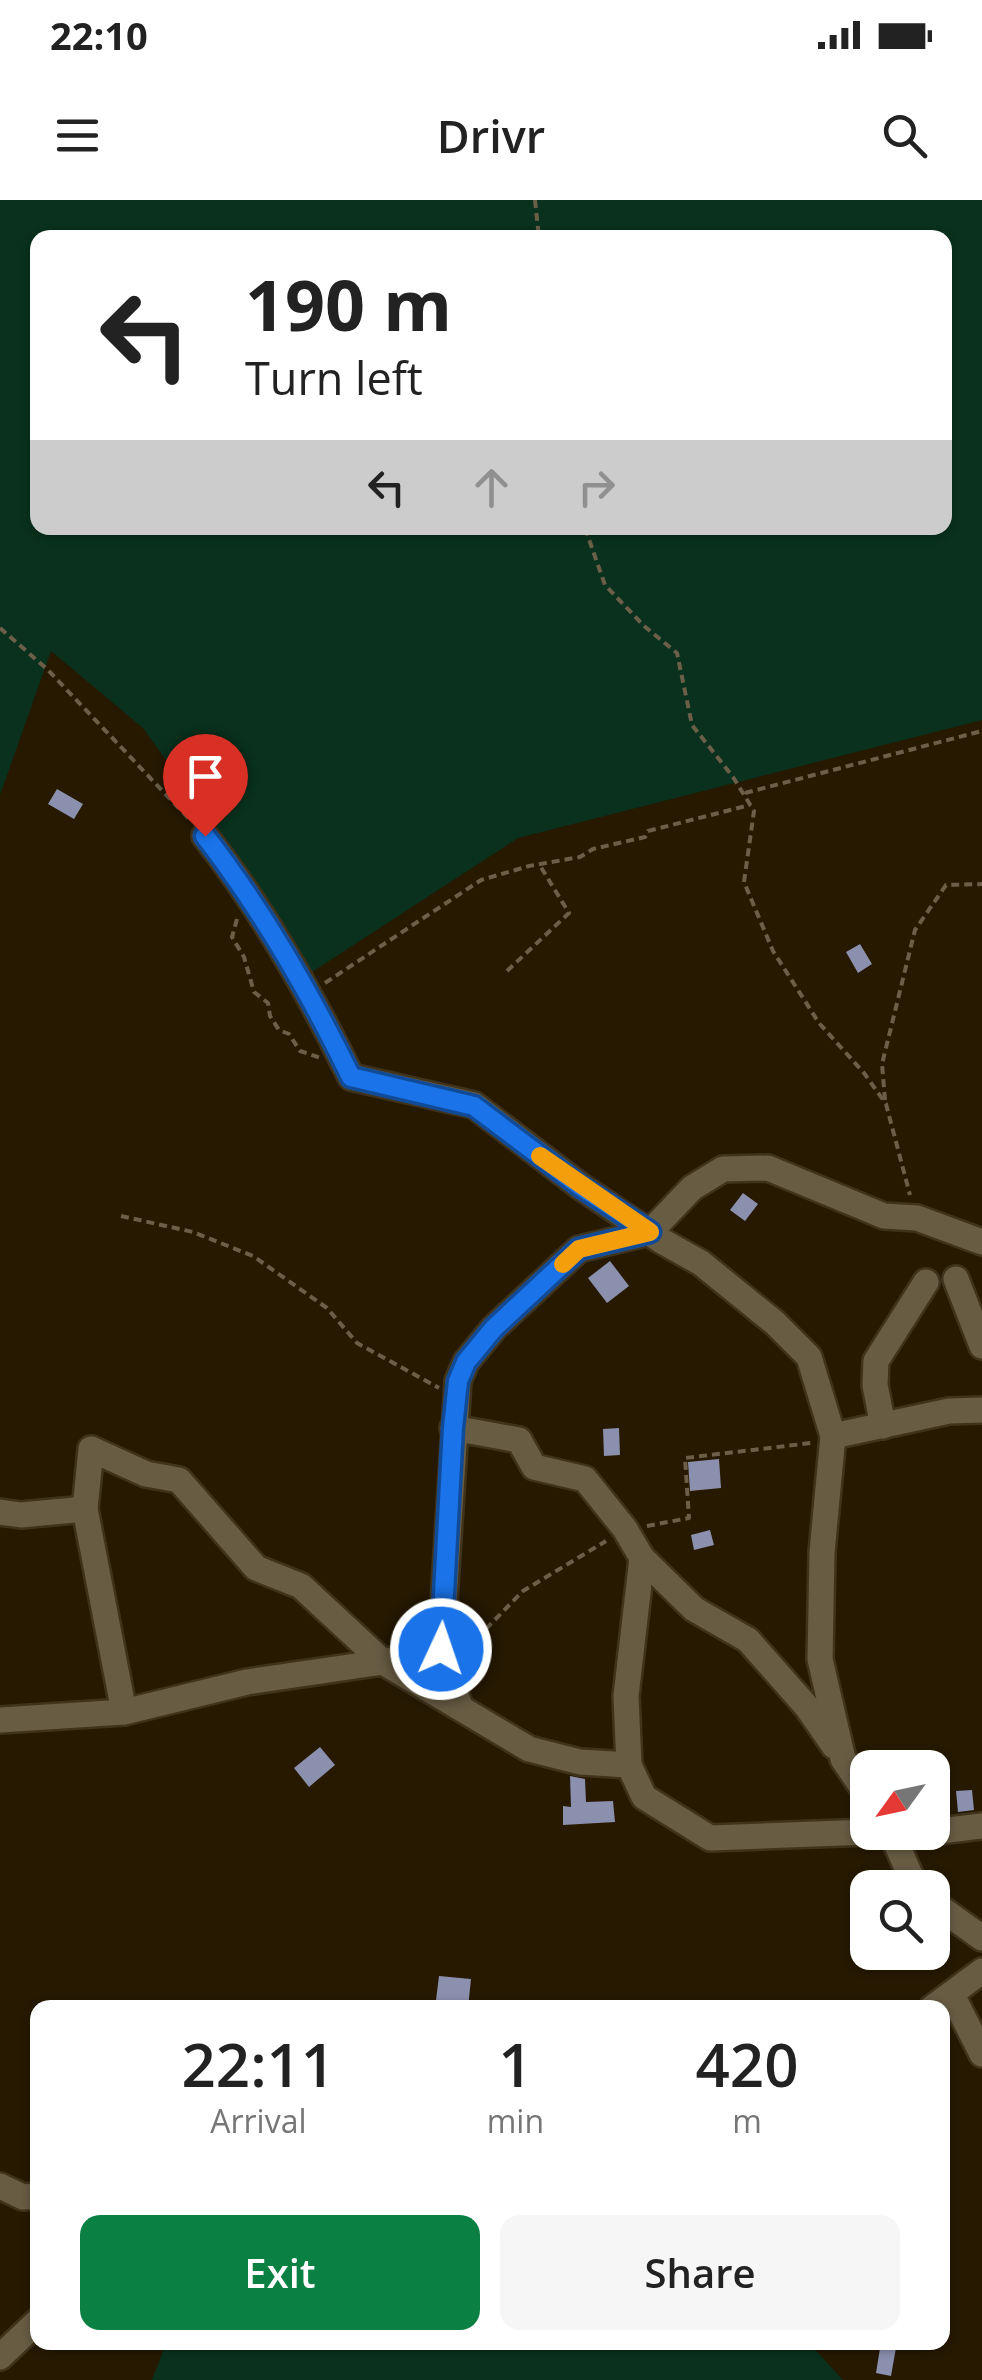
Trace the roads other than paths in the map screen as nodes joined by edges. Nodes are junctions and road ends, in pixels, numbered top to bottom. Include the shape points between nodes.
1 (205, 836) road end
2 (650, 1232) junction
3 (982, 1242) edge
4 (956, 1279) dead end
5 (926, 1282) dead end
6 (982, 1346) edge
7 (982, 1410) edge
8 (883, 1426) junction
9 (453, 1428) junction
10 (833, 1436) junction
11 (86, 1509) junction
12 (0, 1512) edge
13 (642, 1558) junction
14 (441, 1649) junction
15 (383, 1662) junction
16 (460, 1707) junction
17 (124, 1712) junction
18 (0, 1720) edge
19 (843, 1758) junction
20 (629, 1764) junction
21 (850, 1769) edge
22 (982, 1826) edge
23 (950, 1830) edge
24 (850, 1833) edge
25 (950, 1915) edge
26 (982, 1938) edge
27 (982, 1971) edge
28 (943, 2000) edge
29 (950, 2012) edge
30 (982, 2054) edge
31 (0, 2186) edge
32 (30, 2197) edge
33 (30, 2329) edge
34 (0, 2357) edge

1 - 2 street via 307,988 351,1077 474,1106
2 - 3 street via 692,1188 722,1169 768,1168 884,1216 917,1218
2 - 9 street via 579,1249 494,1328 458,1381
2 - 10 street via 701,1263 810,1357
4 - 6 street
5 - 8 street via 876,1362
7 - 8 street
8 - 10 street
9 - 13 street via 519,1440 534,1466 585,1479
9 - 14 street
10 - 19 street via 820,1659
11 - 12 street
11 - 15 street via 90,1449 146,1474 179,1480 256,1568 301,1586
11 - 17 street
13 - 19 street via 694,1608 748,1640
13 - 20 street via 626,1696
14 - 15 street
14 - 16 street
15 - 16 street
15 - 17 street via 247,1682
16 - 20 street via 529,1750
17 - 18 street
19 - 21 street
20 - 24 street via 644,1796 710,1838
22 - 23 street
25 - 26 street
27 - 28 street
29 - 30 street
31 - 32 street
33 - 34 street

